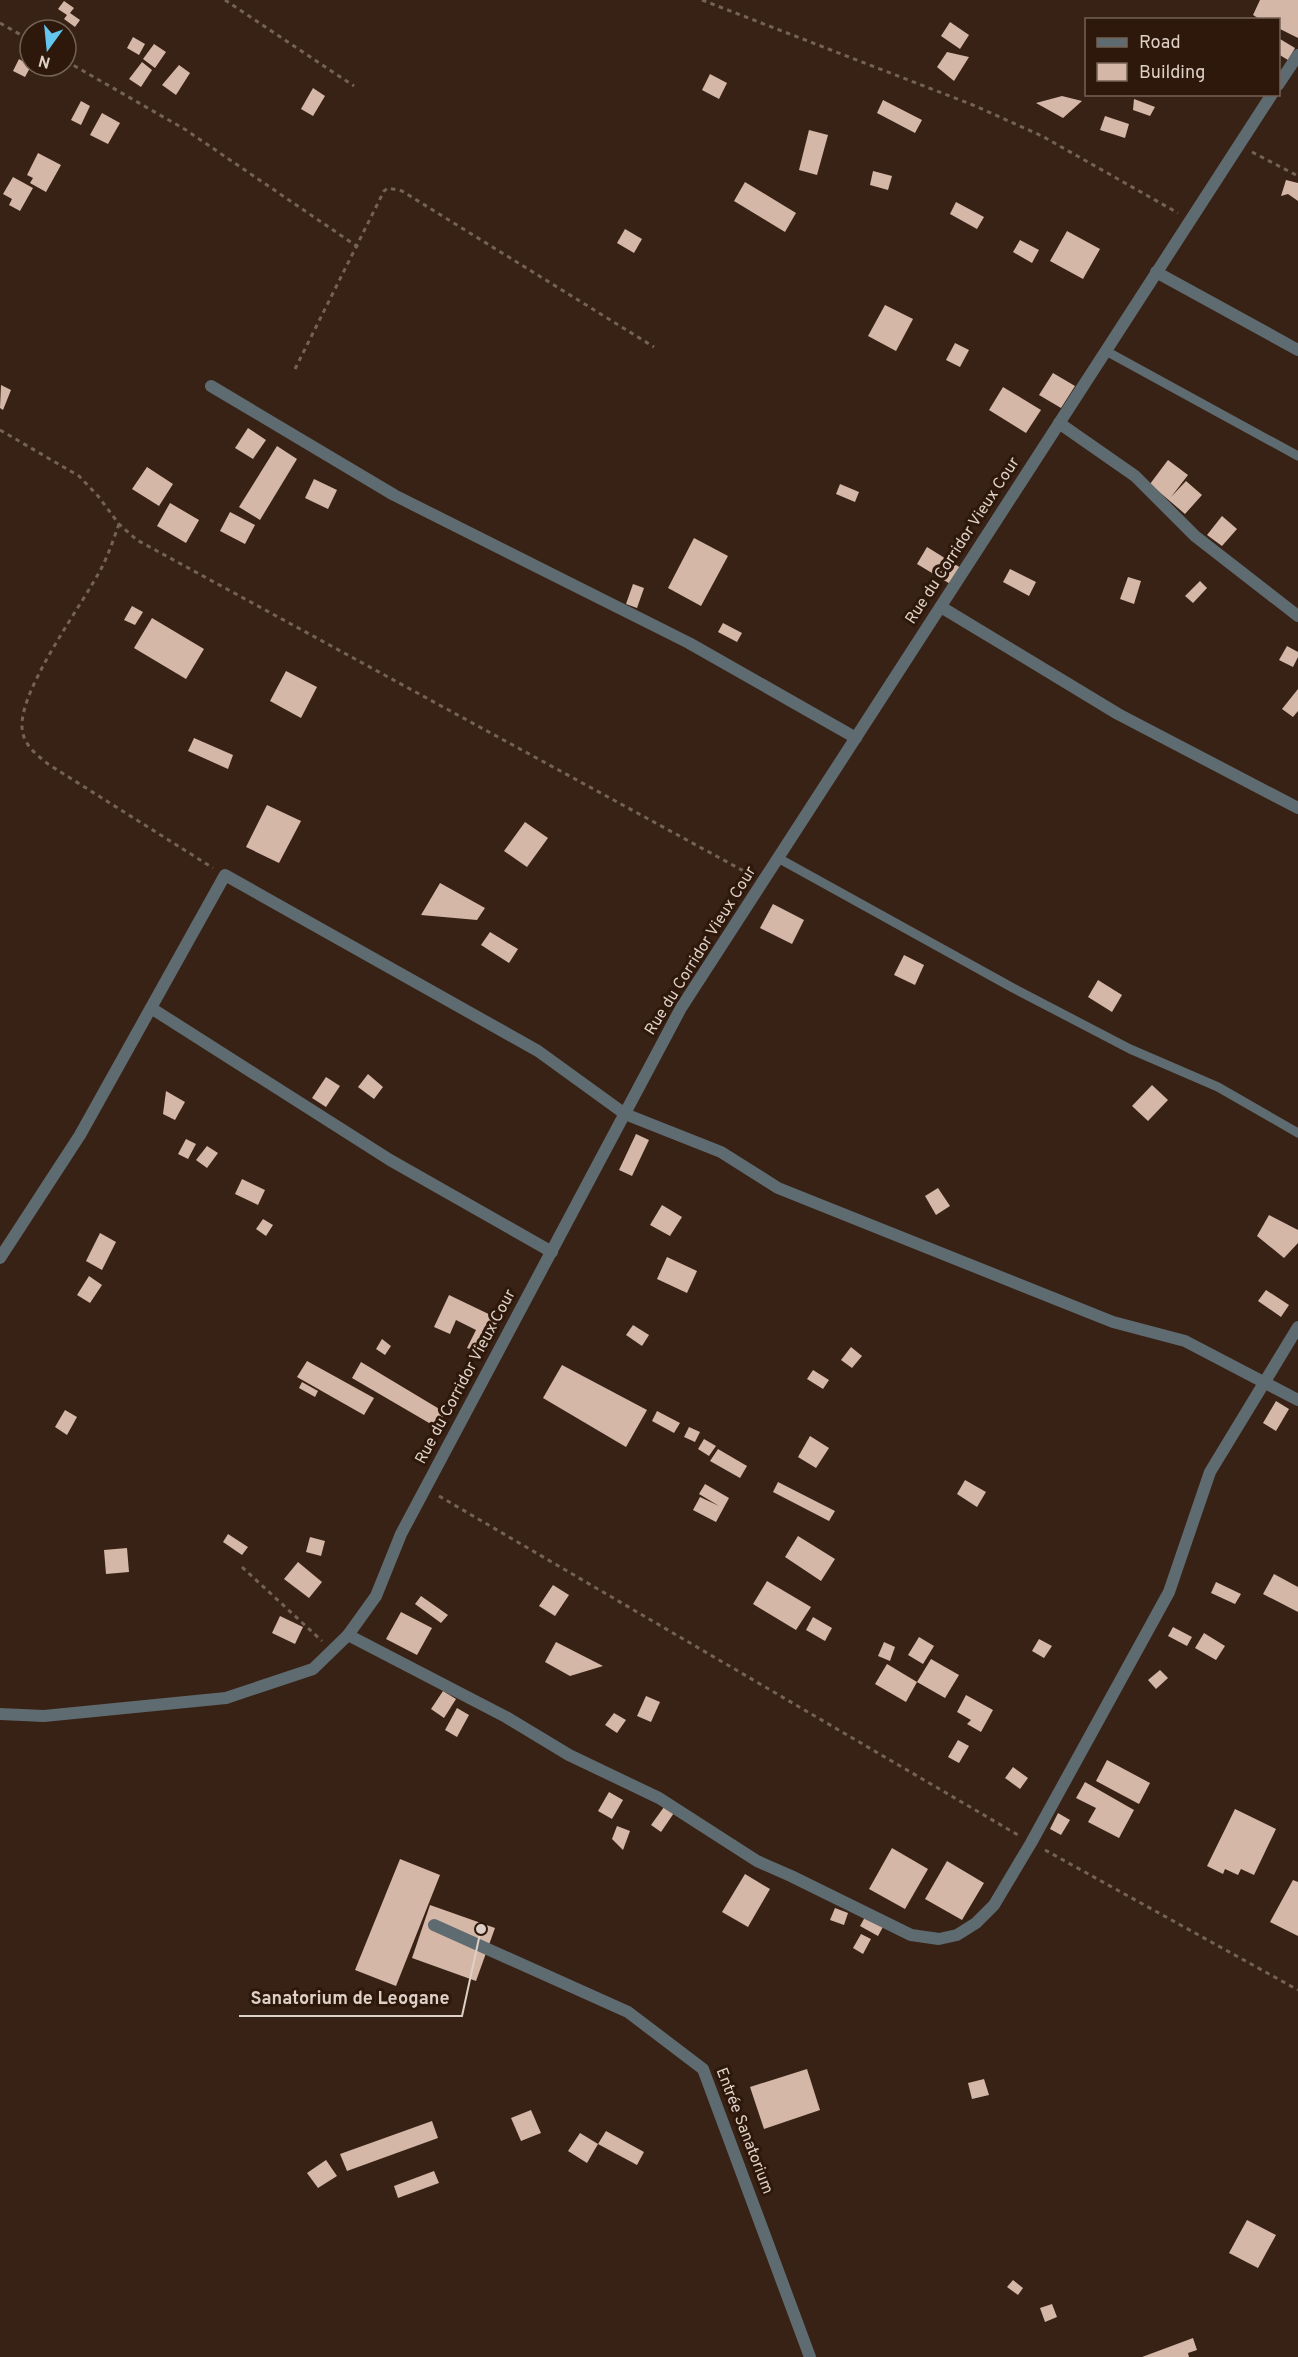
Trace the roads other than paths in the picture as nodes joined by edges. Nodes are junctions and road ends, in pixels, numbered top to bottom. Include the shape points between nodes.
1 (1298, 55) edge
2 (1280, 82) edge
3 (1271, 96) edge
4 (1156, 272) junction
5 (1298, 350) edge
6 (1106, 351) junction
7 (211, 386) dead end
8 (1059, 423) junction
9 (1298, 456) edge
10 (940, 607) junction
11 (1298, 616) edge
12 (856, 738) junction
13 (1298, 808) edge
14 (778, 858) junction
15 (152, 1008) junction
16 (625, 1114) junction
17 (1298, 1134) edge
18 (552, 1252) junction
19 (0, 1258) edge
20 (1298, 1327) edge
21 (1264, 1382) junction
22 (1298, 1400) edge
23 (348, 1635) junction
24 (0, 1714) edge
25 (434, 1925) dead end
26 (810, 2357) edge

1 - 2 street
3 - 4 street, Rue du Corridor Vieux Cour
4 - 5 street
4 - 6 street, Rue du Corridor Vieux Cour
6 - 8 street, Rue du Corridor Vieux Cour
6 - 9 lane
7 - 12 street via 394,495 689,643
8 - 10 street, Rue du Corridor Vieux Cour
8 - 11 street via 1135,476 1195,536
10 - 12 street, Rue du Corridor Vieux Cour
10 - 13 street via 1118,714
12 - 14 street, Rue du Corridor Vieux Cour
14 - 16 street, Rue du Corridor Vieux Cour via 681,1008
14 - 17 lane via 1013,988 1130,1049 1218,1087
15 - 16 street via 225,875 538,1051
15 - 18 street via 390,1161
15 - 19 street via 80,1135
16 - 18 street, Rue du Corridor Vieux Cour
16 - 21 street via 721,1152 778,1188 1113,1322 1185,1341
18 - 23 street, Rue du Corridor Vieux Cour via 401,1534 376,1596
20 - 21 street
21 - 22 street
21 - 23 street via 1210,1473 1169,1592 1031,1843 994,1905 976,1923 939,1940 911,1935 756,1862 659,1798 569,1755 506,1717
23 - 24 street, Rue du Corridor Vieux Cour via 313,1669 226,1698 44,1716
25 - 26 street, Entrée Sanatorium via 628,2012 703,2068

